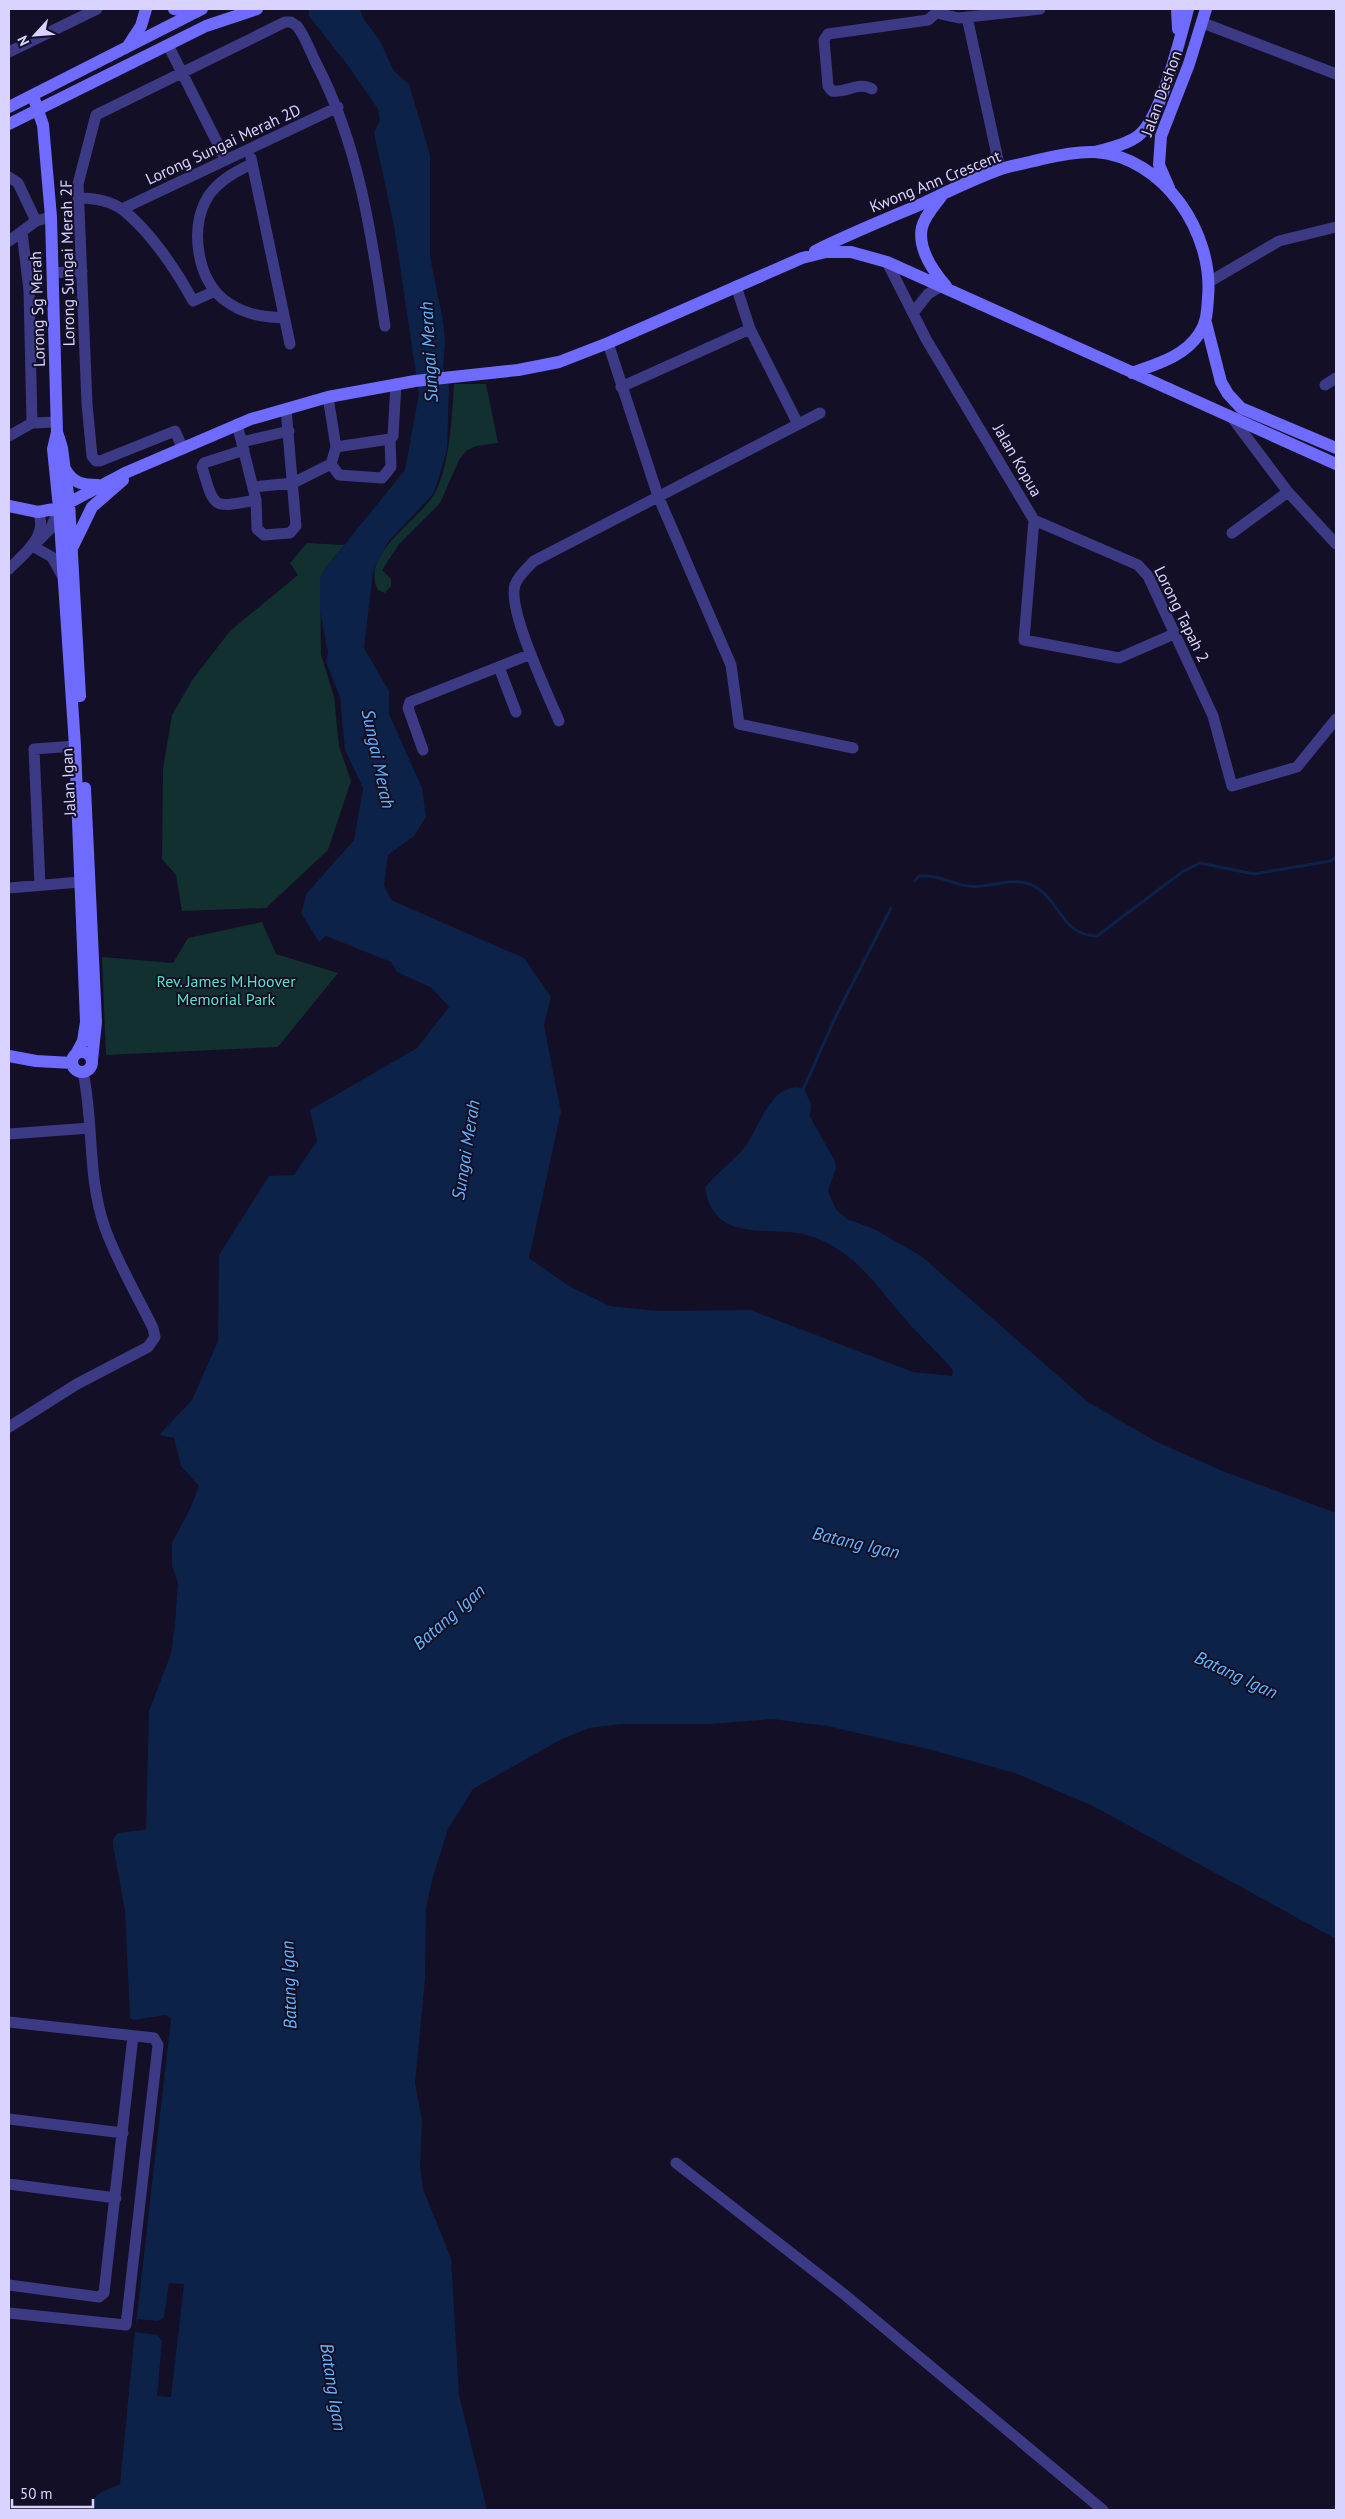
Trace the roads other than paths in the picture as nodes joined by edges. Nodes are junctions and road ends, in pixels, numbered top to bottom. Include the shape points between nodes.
1 (97, 9) edge
2 (146, 9) edge
3 (174, 9) edge
4 (201, 9) edge
5 (257, 9) edge
6 (1040, 9) edge
7 (1177, 9) edge
8 (1188, 9) edge
9 (1206, 9) edge
10 (936, 11) edge
11 (967, 17) junction
12 (1203, 23) junction
13 (1178, 44) junction
14 (168, 45) junction
15 (128, 46) junction
16 (9, 52) edge
17 (182, 72) junction
18 (1336, 74) edge
19 (872, 89) dead end
20 (33, 96) junction
21 (9, 108) edge
22 (338, 108) junction
23 (39, 110) junction
24 (9, 124) edge
25 (249, 149) junction
26 (1095, 152) junction
27 (226, 160) junction
28 (252, 164) junction
29 (1000, 169) junction
30 (9, 177) edge
31 (1169, 188) junction
32 (944, 192) junction
33 (78, 198) junction
34 (122, 209) junction
35 (51, 217) junction
36 (36, 221) junction
37 (1336, 227) edge
38 (22, 232) junction
39 (9, 241) edge
40 (802, 258) junction
41 (887, 262) junction
42 (82, 271) junction
43 (53, 273) junction
44 (1209, 282) junction
45 (736, 286) junction
46 (945, 288) junction
47 (215, 291) junction
48 (913, 313) junction
49 (284, 318) junction
50 (1206, 323) junction
51 (385, 326) dead end
52 (750, 329) junction
53 (608, 343) junction
54 (290, 344) dead end
55 (1132, 373) junction
56 (1336, 378) edge
57 (396, 384) junction
58 (1325, 385) dead end
59 (622, 387) junction
60 (328, 397) junction
61 (286, 409) junction
62 (820, 414) dead end
63 (1234, 419) junction
64 (32, 423) junction
65 (237, 424) junction
66 (798, 424) junction
67 (57, 427) junction
68 (289, 431) junction
69 (9, 436) edge
70 (390, 439) junction
71 (243, 446) junction
72 (336, 447) junction
73 (1336, 448) edge
74 (183, 449) junction
75 (331, 464) junction
76 (1336, 464) edge
77 (65, 469) junction
78 (137, 469) junction
79 (293, 483) junction
80 (100, 486) junction
81 (253, 487) junction
82 (1288, 492) junction
83 (658, 496) junction
84 (256, 500) junction
85 (64, 505) junction
86 (9, 506) edge
87 (38, 512) junction
88 (1034, 520) junction
89 (1232, 533) dead end
90 (1336, 544) edge
91 (32, 546) junction
92 (72, 552) junction
93 (9, 569) edge
94 (64, 579) junction
95 (1174, 634) junction
96 (531, 654) junction
97 (499, 667) junction
98 (516, 712) dead end
99 (1336, 719) edge
100 (558, 721) dead end
101 (74, 746) junction
102 (853, 748) dead end
103 (424, 750) dead end
104 (80, 882) junction
105 (40, 885) junction
106 (9, 888) edge
107 (9, 1056) edge
108 (74, 1058) junction
109 (92, 1060) junction
110 (83, 1072) junction
111 (90, 1128) junction
112 (9, 1134) edge
113 (9, 1427) edge
114 (9, 2022) edge
115 (133, 2036) junction
116 (9, 2119) edge
117 (123, 2133) junction
118 (676, 2163) dead end
119 (9, 2184) edge
120 (116, 2198) junction
121 (9, 2284) edge
122 (9, 2313) edge
123 (1103, 2510) edge

1 - 16 street
2 - 15 street via 141,26
3 - 4 street via 187,12
4 - 15 street
5 - 14 street via 224,19
6 - 11 street
7 - 13 street
8 - 13 street, Jalan Deshon
9 - 12 street, Jalan Deshon
10 - 11 street via 959,18
10 - 19 street via 928,20 828,34 824,40 828,86 832,91 842,92 860,85
11 - 29 street
12 - 18 street
12 - 31 street, Jalan Deshon via 1161,136 1160,165
13 - 26 street, Jalan Deshon via 1149,126 1126,143
14 - 17 street
14 - 23 street
15 - 20 street
17 - 22 street, Lorong Sungai Merah 2F via 291,22 300,30
17 - 27 street
17 - 33 street, Lorong Sungai Merah 2F via 96,115 79,180
20 - 21 street
20 - 23 street, Lorong Sg Merah
22 - 25 street, Lorong Sungai Merah 2D
22 - 51 street via 367,210
23 - 24 street
23 - 35 street, Lorong Sg Merah
25 - 27 street, Lorong Sungai Merah 2D
25 - 28 street
26 - 29 street, Kwong Ann Crescent via 1065,154
26 - 31 street, Kwong Ann Crescent via 1121,158
27 - 34 street, Lorong Sungai Merah 2D
28 - 47 street via 229,175 216,187 205,201 200,218 201,259
28 - 49 street
29 - 32 street, Kwong Ann Crescent
30 - 36 street via 18,183
31 - 44 street, Kwong Ann Crescent via 1186,212 1205,253
32 - 40 street, Kwong Ann Crescent
32 - 46 street via 922,228 925,254
33 - 34 street via 101,200
33 - 42 street, Lorong Sungai Merah 2F
34 - 47 street via 172,267 193,302
35 - 36 street
35 - 43 street, Lorong Sg Merah
36 - 38 street
37 - 44 street via 1279,241
38 - 39 street
38 - 64 street via 29,290
40 - 41 street via 826,252 851,252
40 - 45 street
41 - 46 street
41 - 48 street, Jalan Kopua
42 - 43 street
42 - 74 street, Lorong Sungai Merah 2F via 87,404 94,459 100,461 175,431
43 - 67 street, Lorong Sg Merah
44 - 50 street, Kwong Ann Crescent
45 - 52 street
45 - 53 street
46 - 48 street via 928,294
46 - 55 street
47 - 49 street via 245,312
48 - 88 street, Jalan Kopua
49 - 54 street
50 - 55 street via 1198,336 1176,355
50 - 73 street, Kwong Ann Crescent via 1221,382 1241,408
52 - 59 street
52 - 66 street
53 - 57 street via 538,367
53 - 59 street
55 - 63 street
56 - 58 street
57 - 60 street
57 - 70 street via 394,429
59 - 83 street
60 - 61 street
60 - 72 street
61 - 65 street
61 - 68 street
62 - 66 street
63 - 76 street
63 - 82 street
64 - 67 street
64 - 69 street
65 - 71 street
65 - 74 street
66 - 83 street
67 - 77 street
67 - 85 street, Lorong Sg Merah via 52,449
68 - 71 street
68 - 79 street
70 - 72 street
70 - 75 street via 391,467 382,478 340,475
71 - 81 street
71 - 84 street via 202,467 211,496 217,504 223,506
72 - 75 street
74 - 78 street
75 - 79 street
77 - 80 street via 82,485
77 - 85 street
78 - 80 street
78 - 92 street via 92,507
79 - 81 street
79 - 84 street via 296,526 290,533 264,535 259,532
80 - 85 street
81 - 84 street
82 - 89 street
82 - 90 street
83 - 96 street via 534,561 519,577 512,598
83 - 102 street via 731,665 739,724
85 - 87 street
85 - 91 street via 51,528
85 - 92 street, Jalan Igan
85 - 94 street, Jalan Igan
86 - 87 street
87 - 91 street via 42,525
88 - 95 street, Lorong Tapah 2 via 1138,565 1148,576
88 - 95 street, Jalan Kopua via 1024,640 1118,658
91 - 93 street
91 - 94 street via 52,557
92 - 109 street, Jalan Igan via 95,1012
94 - 101 street, Jalan Igan
95 - 99 street, Lorong Tapah 2 via 1213,716 1232,786 1297,767
96 - 97 street
96 - 100 street
97 - 98 street
97 - 103 street via 410,702 408,708
101 - 104 street, Jalan Igan
101 - 105 street via 34,749
104 - 105 street
104 - 108 street, Jalan Igan via 86,1022 83,1041
105 - 106 street
107 - 108 street via 36,1061
108 - 109 street via 86,1053
108 - 110 street via 75,1068
109 - 110 street via 91,1066
110 - 111 street
111 - 112 street
111 - 113 street via 104,1227 155,1337 148,1347 77,1384
114 - 115 street
115 - 117 street
115 - 122 street via 154,2038 158,2045 126,2325
116 - 117 street
117 - 120 street
118 - 123 street via 853,2301
119 - 120 street
120 - 121 street via 102,2296

